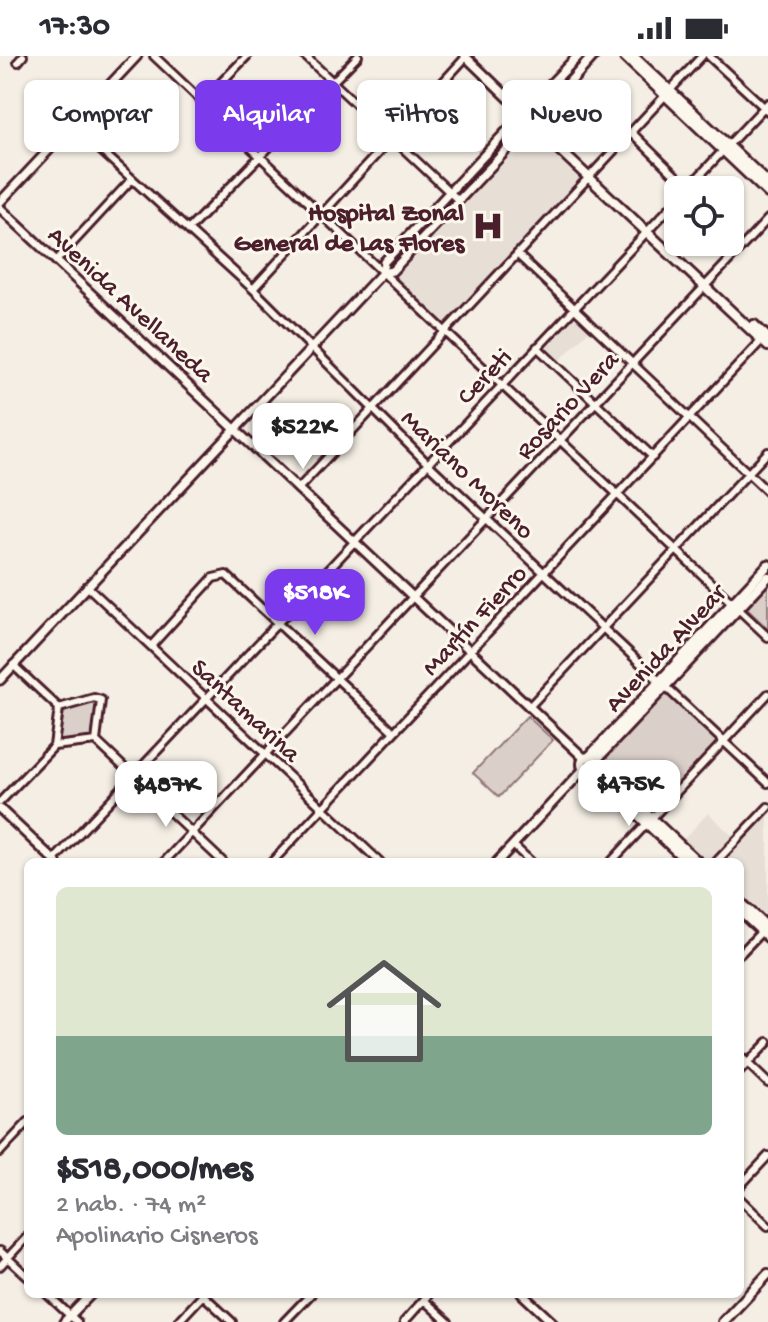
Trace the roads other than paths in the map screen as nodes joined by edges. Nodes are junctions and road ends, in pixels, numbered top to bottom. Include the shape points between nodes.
1 (137, 56) edge
2 (154, 56) edge
3 (247, 56) edge
4 (305, 56) edge
5 (358, 56) edge
6 (578, 56) edge
7 (593, 56) edge
8 (624, 56) edge
9 (633, 56) edge
10 (702, 56) edge
11 (709, 56) edge
12 (466, 57) edge
13 (115, 80) edge
14 (224, 80) edge
15 (331, 80) edge
16 (335, 80) edge
17 (445, 80) edge
18 (554, 80) edge
19 (572, 80) edge
20 (341, 90) edge
21 (502, 92) edge
22 (667, 93) junction
23 (195, 95) edge
24 (357, 105) edge
25 (767, 107) edge
26 (631, 132) joint
27 (502, 136) edge
28 (726, 148) junction
29 (48, 152) edge
30 (102, 152) edge
31 (256, 152) edge
32 (266, 152) edge
33 (379, 152) edge
34 (407, 152) edge
35 (505, 152) edge
36 (566, 152) edge
37 (613, 152) edge
38 (261, 157) junction
39 (591, 176) junction
40 (674, 176) edge
41 (699, 176) edge
42 (132, 179) junction
43 (768, 183) edge
44 (451, 193) junction
45 (768, 193) edge
46 (458, 200) junction
47 (0, 205) edge
48 (321, 214) junction
49 (664, 214) edge
50 (768, 219) edge
51 (188, 230) junction
52 (649, 230) junction
53 (517, 254) junction
54 (56, 261) junction
55 (382, 273) junction
56 (707, 284) junction
57 (253, 289) junction
58 (574, 309) junction
59 (445, 332) junction
60 (766, 339) edge
61 (310, 347) junction
62 (537, 347) junction
63 (632, 364) junction
64 (501, 385) junction
65 (595, 403) junction
66 (372, 408) junction
67 (689, 418) junction
68 (237, 428) junction
69 (560, 440) junction
70 (768, 452) edge
71 (653, 457) junction
72 (427, 463) junction
73 (748, 474) junction
74 (298, 489) junction
75 (768, 492) edge
76 (617, 494) junction
77 (486, 518) junction
78 (353, 541) junction
79 (676, 550) junction
80 (768, 565) edge
81 (544, 572) junction
82 (768, 577) edge
83 (87, 586) junction
84 (413, 597) junction
85 (735, 606) junction
86 (278, 622) junction
87 (603, 628) junction
88 (768, 637) edge
89 (151, 646) junction
90 (470, 651) junction
91 (13, 665) junction
92 (336, 678) junction
93 (0, 680) edge
94 (662, 684) junction
95 (768, 694) edge
96 (206, 699) junction
97 (529, 707) junction
98 (59, 708) junction
99 (394, 732) junction
100 (96, 741) junction
101 (724, 742) junction
102 (54, 746) junction
103 (265, 754) junction
104 (145, 764) junction
105 (590, 764) junction
106 (133, 776) junction
107 (768, 783) edge
108 (0, 802) edge
109 (768, 807) edge
110 (323, 808) junction
111 (0, 809) edge
112 (649, 821) junction
113 (191, 833) junction
114 (513, 845) junction
115 (52, 858) edge
116 (58, 858) edge
117 (168, 858) edge
118 (219, 858) edge
119 (276, 858) edge
120 (376, 858) edge
121 (501, 858) edge
122 (527, 858) edge
123 (615, 858) edge
124 (684, 858) edge
125 (693, 858) edge
126 (720, 858) edge
127 (744, 906) edge
128 (744, 914) edge
129 (766, 929) edge
130 (744, 950) edge
131 (768, 1042) edge
132 (744, 1060) edge
133 (748, 1063) junction
134 (744, 1067) edge
135 (768, 1083) edge
136 (24, 1128) edge
137 (0, 1152) edge
138 (768, 1156) edge
139 (744, 1182) edge
140 (744, 1203) edge
141 (768, 1226) edge
142 (24, 1240) edge
143 (0, 1251) edge
144 (8, 1258) junction
145 (0, 1266) edge
146 (24, 1273) edge
147 (768, 1274) edge
148 (768, 1281) edge
149 (50, 1298) edge
150 (87, 1298) edge
151 (199, 1298) edge
152 (207, 1298) edge
153 (307, 1298) edge
154 (425, 1298) edge
155 (427, 1298) edge
156 (529, 1298) edge
157 (67, 1319) edge
158 (77, 1322) edge
159 (178, 1322) edge
160 (232, 1322) edge
161 (284, 1322) edge
162 (404, 1322) edge
163 (448, 1322) edge
164 (552, 1322) edge
165 (723, 1322) edge
166 (730, 1322) edge

1 - 13 street
2 - 23 street
3 - 14 street
4 - 15 street
5 - 16 street
6 - 18 main road
7 - 19 main road
8 - 22 main road
9 - 22 main road
10 - 22 street
11 - 25 street
12 - 17 street
12 - 21 street
20 - 24 street
22 - 26 street
22 - 28 main road
25 - 28 street
26 - 40 street
27 - 44 street
28 - 41 street
28 - 43 main road
28 - 45 main road
29 - 47 street
30 - 42 street, Mariano Moreno
31 - 38 street
32 - 38 street
33 - 48 street
34 - 44 street
35 - 46 street
36 - 39 main road
37 - 39 street
38 - 48 street
38 - 51 street
39 - 52 main road
39 - 53 street
42 - 51 street, Mariano Moreno
42 - 54 street
44 - 46 street
44 - 55 street via 384,262
46 - 55 street via 392,271
47 - 54 street, Avenida Avellaneda
48 - 55 street
48 - 57 street
49 - 52 street, Cereti
50 - 56 street, Rosario Vera
51 - 57 street, Mariano Moreno
52 - 56 main road
52 - 58 street, Cereti
53 - 58 street
53 - 59 street
54 - 68 street, Avenida Avellaneda
55 - 59 street
55 - 61 street
56 - 60 main road
56 - 63 street, Rosario Vera
57 - 61 street, Mariano Moreno
58 - 62 street, Cereti
58 - 63 street
59 - 64 street
59 - 66 street
60 - 67 street, Martín Fierro
61 - 66 street, Mariano Moreno
61 - 68 street
62 - 64 street, Cereti
62 - 65 street
63 - 65 street, Rosario Vera
63 - 67 street
64 - 69 street
64 - 72 street, Cereti
65 - 69 street, Rosario Vera
65 - 71 street
66 - 72 street, Mariano Moreno
66 - 74 street
67 - 71 street, Martín Fierro
67 - 73 street
68 - 74 street, Avenida Avellaneda
68 - 83 street
69 - 76 street
69 - 77 street, Rosario Vera
70 - 73 street
71 - 76 street, Martín Fierro
72 - 77 street, Mariano Moreno
72 - 78 street, Cereti
73 - 75 street
73 - 79 street
74 - 78 street, Avenida Avellaneda
76 - 79 street
76 - 81 street, Martín Fierro
77 - 81 street, Mariano Moreno
77 - 84 street, Rosario Vera
78 - 84 street, Avenida Avellaneda
78 - 86 street, Cereti
79 - 85 street
79 - 87 street
80 - 85 main road, Avenida Alvear
81 - 87 street, Mariano Moreno
81 - 90 street, Martín Fierro
82 - 85 main road, Avenida Alvear
83 - 89 street, Santamarina
83 - 91 street
84 - 90 street, Avenida Avellaneda
84 - 92 street, Rosario Vera
85 - 88 street
85 - 94 main road, Avenida Alvear
86 - 89 street via 221,575
86 - 92 street
86 - 96 street, Cereti
87 - 94 street, Mariano Moreno
87 - 97 street
89 - 96 street, Santamarina
90 - 97 street, Avenida Avellaneda
90 - 99 street, Martín Fierro
91 - 93 street
91 - 98 street
92 - 99 street
92 - 103 street, Rosario Vera
94 - 101 street, Mariano Moreno
94 - 105 main road, Avenida Alvear
95 - 101 street
96 - 103 street, Santamarina
96 - 104 street, Cereti
97 - 105 street, Avenida Avellaneda
98 - 100 street via 101,700
98 - 102 street
99 - 110 street, Martín Fierro
100 - 102 street
100 - 106 street
101 - 107 street, Mariano Moreno
101 - 112 street
102 - 108 street
103 - 110 street, Santamarina
103 - 113 street, Rosario Vera
104 - 106 street, Cereti
104 - 113 street via 156,776 163,804
105 - 112 main road, Avenida Avellaneda
105 - 114 street, Avenida Alvear
106 - 116 street, Cereti
109 - 126 street
110 - 119 street, Martín Fierro
110 - 120 street, Santamarina
111 - 115 street
112 - 123 street
112 - 124 main road, Avenida Avellaneda
112 - 125 main road, Avenida Avellaneda
113 - 117 street, Rosario Vera
113 - 118 street
114 - 121 street, Avenida Alvear
114 - 122 street
127 - 129 main road
128 - 129 main road
129 - 130 street
131 - 133 street
132 - 133 street
133 - 134 street
133 - 135 street
136 - 137 street
138 - 139 street
140 - 141 street
142 - 144 street
143 - 144 street
144 - 145 street
144 - 146 street
147 - 165 main road
148 - 166 main road
149 - 157 street
150 - 157 street
151 - 159 street
152 - 160 street
153 - 161 street
154 - 162 street
155 - 163 street
156 - 164 street
157 - 158 street

